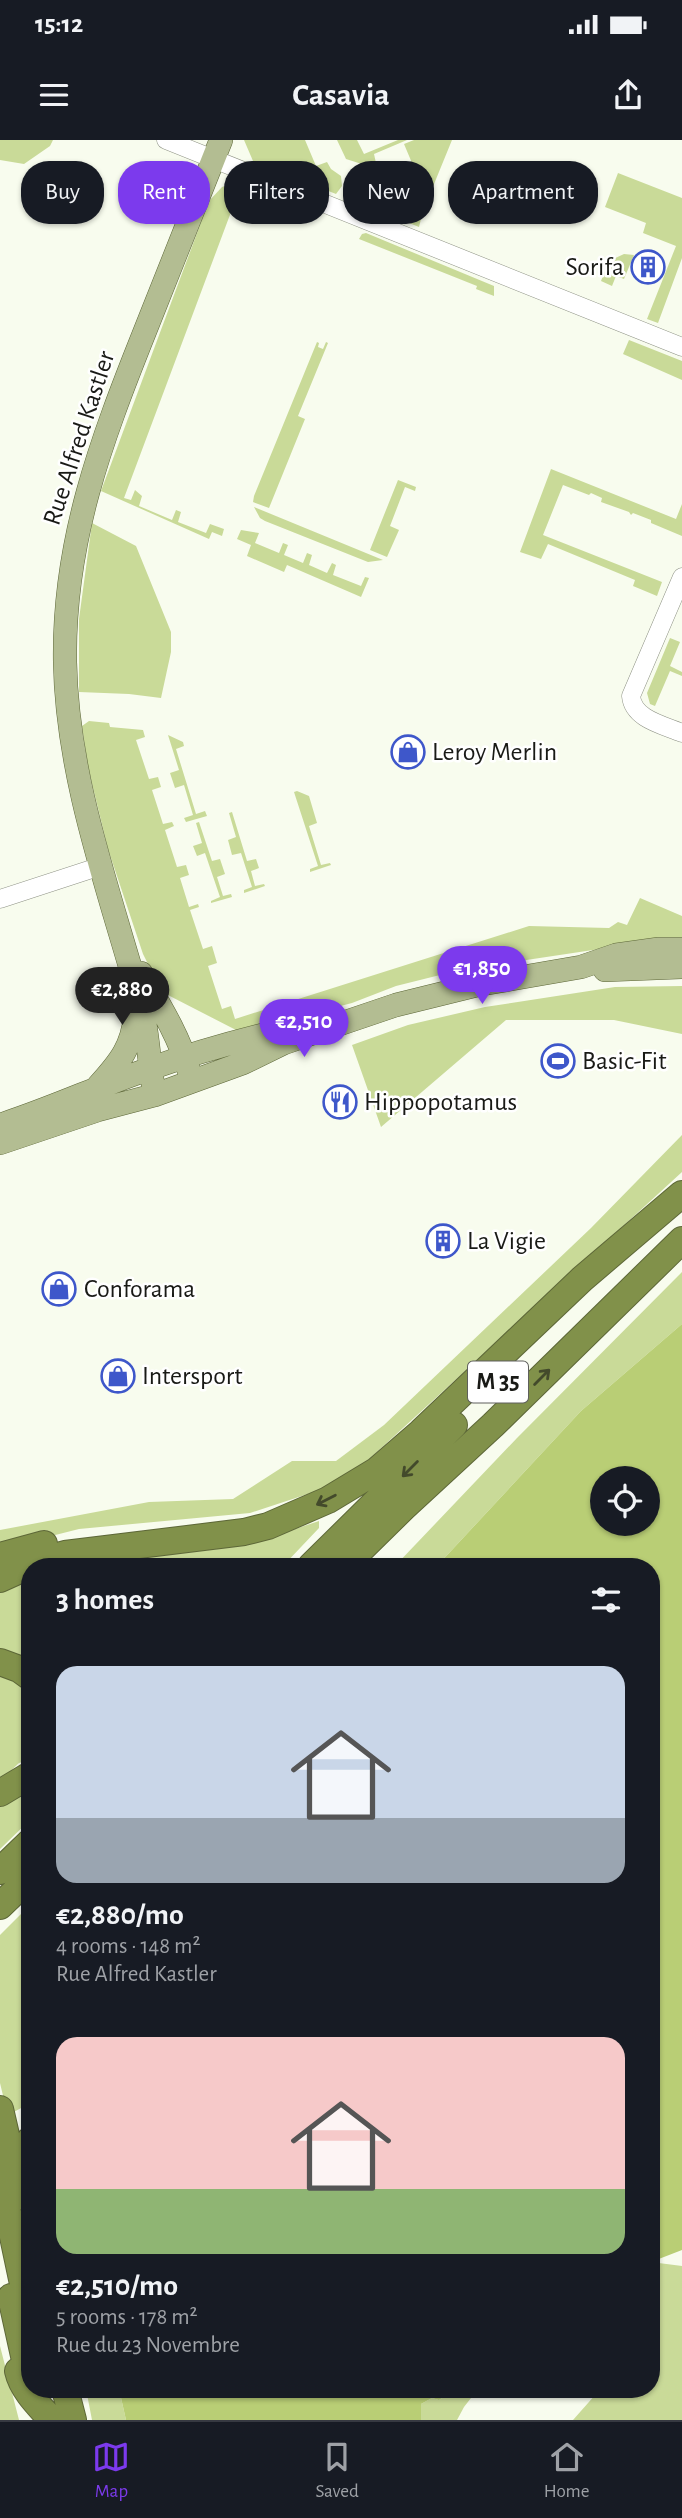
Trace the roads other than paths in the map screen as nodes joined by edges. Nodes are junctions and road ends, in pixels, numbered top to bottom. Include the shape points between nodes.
1 (166, 140) edge
2 (218, 150) edge
3 (682, 347) edge
4 (682, 577) edge
5 (682, 733) edge
6 (101, 866) junction
7 (0, 899) edge
8 (682, 949) edge
9 (127, 950) junction
10 (581, 967) junction
11 (682, 967) edge
12 (135, 985) junction
13 (376, 1011) junction
14 (185, 1057) junction
15 (149, 1069) junction
16 (192, 1080) junction
17 (103, 1093) junction
18 (155, 1095) junction
19 (0, 1125) edge
20 (0, 1143) edge
21 (682, 1194) edge
22 (682, 1240) edge
23 (403, 1508) junction
24 (288, 1517) junction
25 (0, 1556) edge
26 (50, 1558) edge
27 (319, 1558) edge
28 (352, 1558) edge
29 (375, 1558) edge
30 (21, 1570) edge
31 (0, 1579) edge
32 (0, 1662) edge
33 (21, 1670) edge
34 (21, 1780) edge
35 (0, 1793) edge
36 (21, 1851) edge
37 (0, 1871) edge
38 (21, 1886) edge
39 (0, 1906) edge
40 (0, 2109) edge
41 (0, 2175) edge
42 (21, 2202) edge
43 (0, 2247) edge
44 (21, 2274) edge
45 (21, 2310) edge
46 (0, 2315) edge
47 (21, 2379) edge

1 - 2 street
2 - 3 street
2 - 6 main road, Rue Alfred Kastler via 102,439 74,547 65,637 68,709
4 - 5 street via 631,696 639,714
6 - 7 street
6 - 9 main road, Rue Alfred Kastler
8 - 10 main road via 616,955
9 - 12 main road, Rue Alfred Kastler
9 - 14 main road, Rue Alfred Kastler
10 - 11 main road
10 - 13 main road via 477,985
12 - 15 main road, Rue Alfred Kastler
12 - 17 main road via 134,1032
13 - 14 main road via 242,1039
13 - 16 main road
14 - 15 main road
14 - 16 main road, Rue Alfred Kastler
15 - 17 main road
15 - 18 main road, Rue Alfred Kastler
16 - 18 main road
17 - 18 main road via 129,1102
17 - 19 main road
17 - 20 main road
21 -> 24 highway via 582,1279 376,1471
21 -> 27 highway, M 35 via 622,1261
23 -> 22 highway, M 35
23 - 28 highway, M 35
23 - 29 highway via 398,1531
24 - 25 highway via 67,1538
24 - 26 highway via 244,1532
30 - 31 highway
32 - 33 highway
34 - 35 highway
36 - 37 highway
38 - 39 highway
40 - 42 highway
41 - 44 highway
43 - 45 highway
46 - 47 highway

